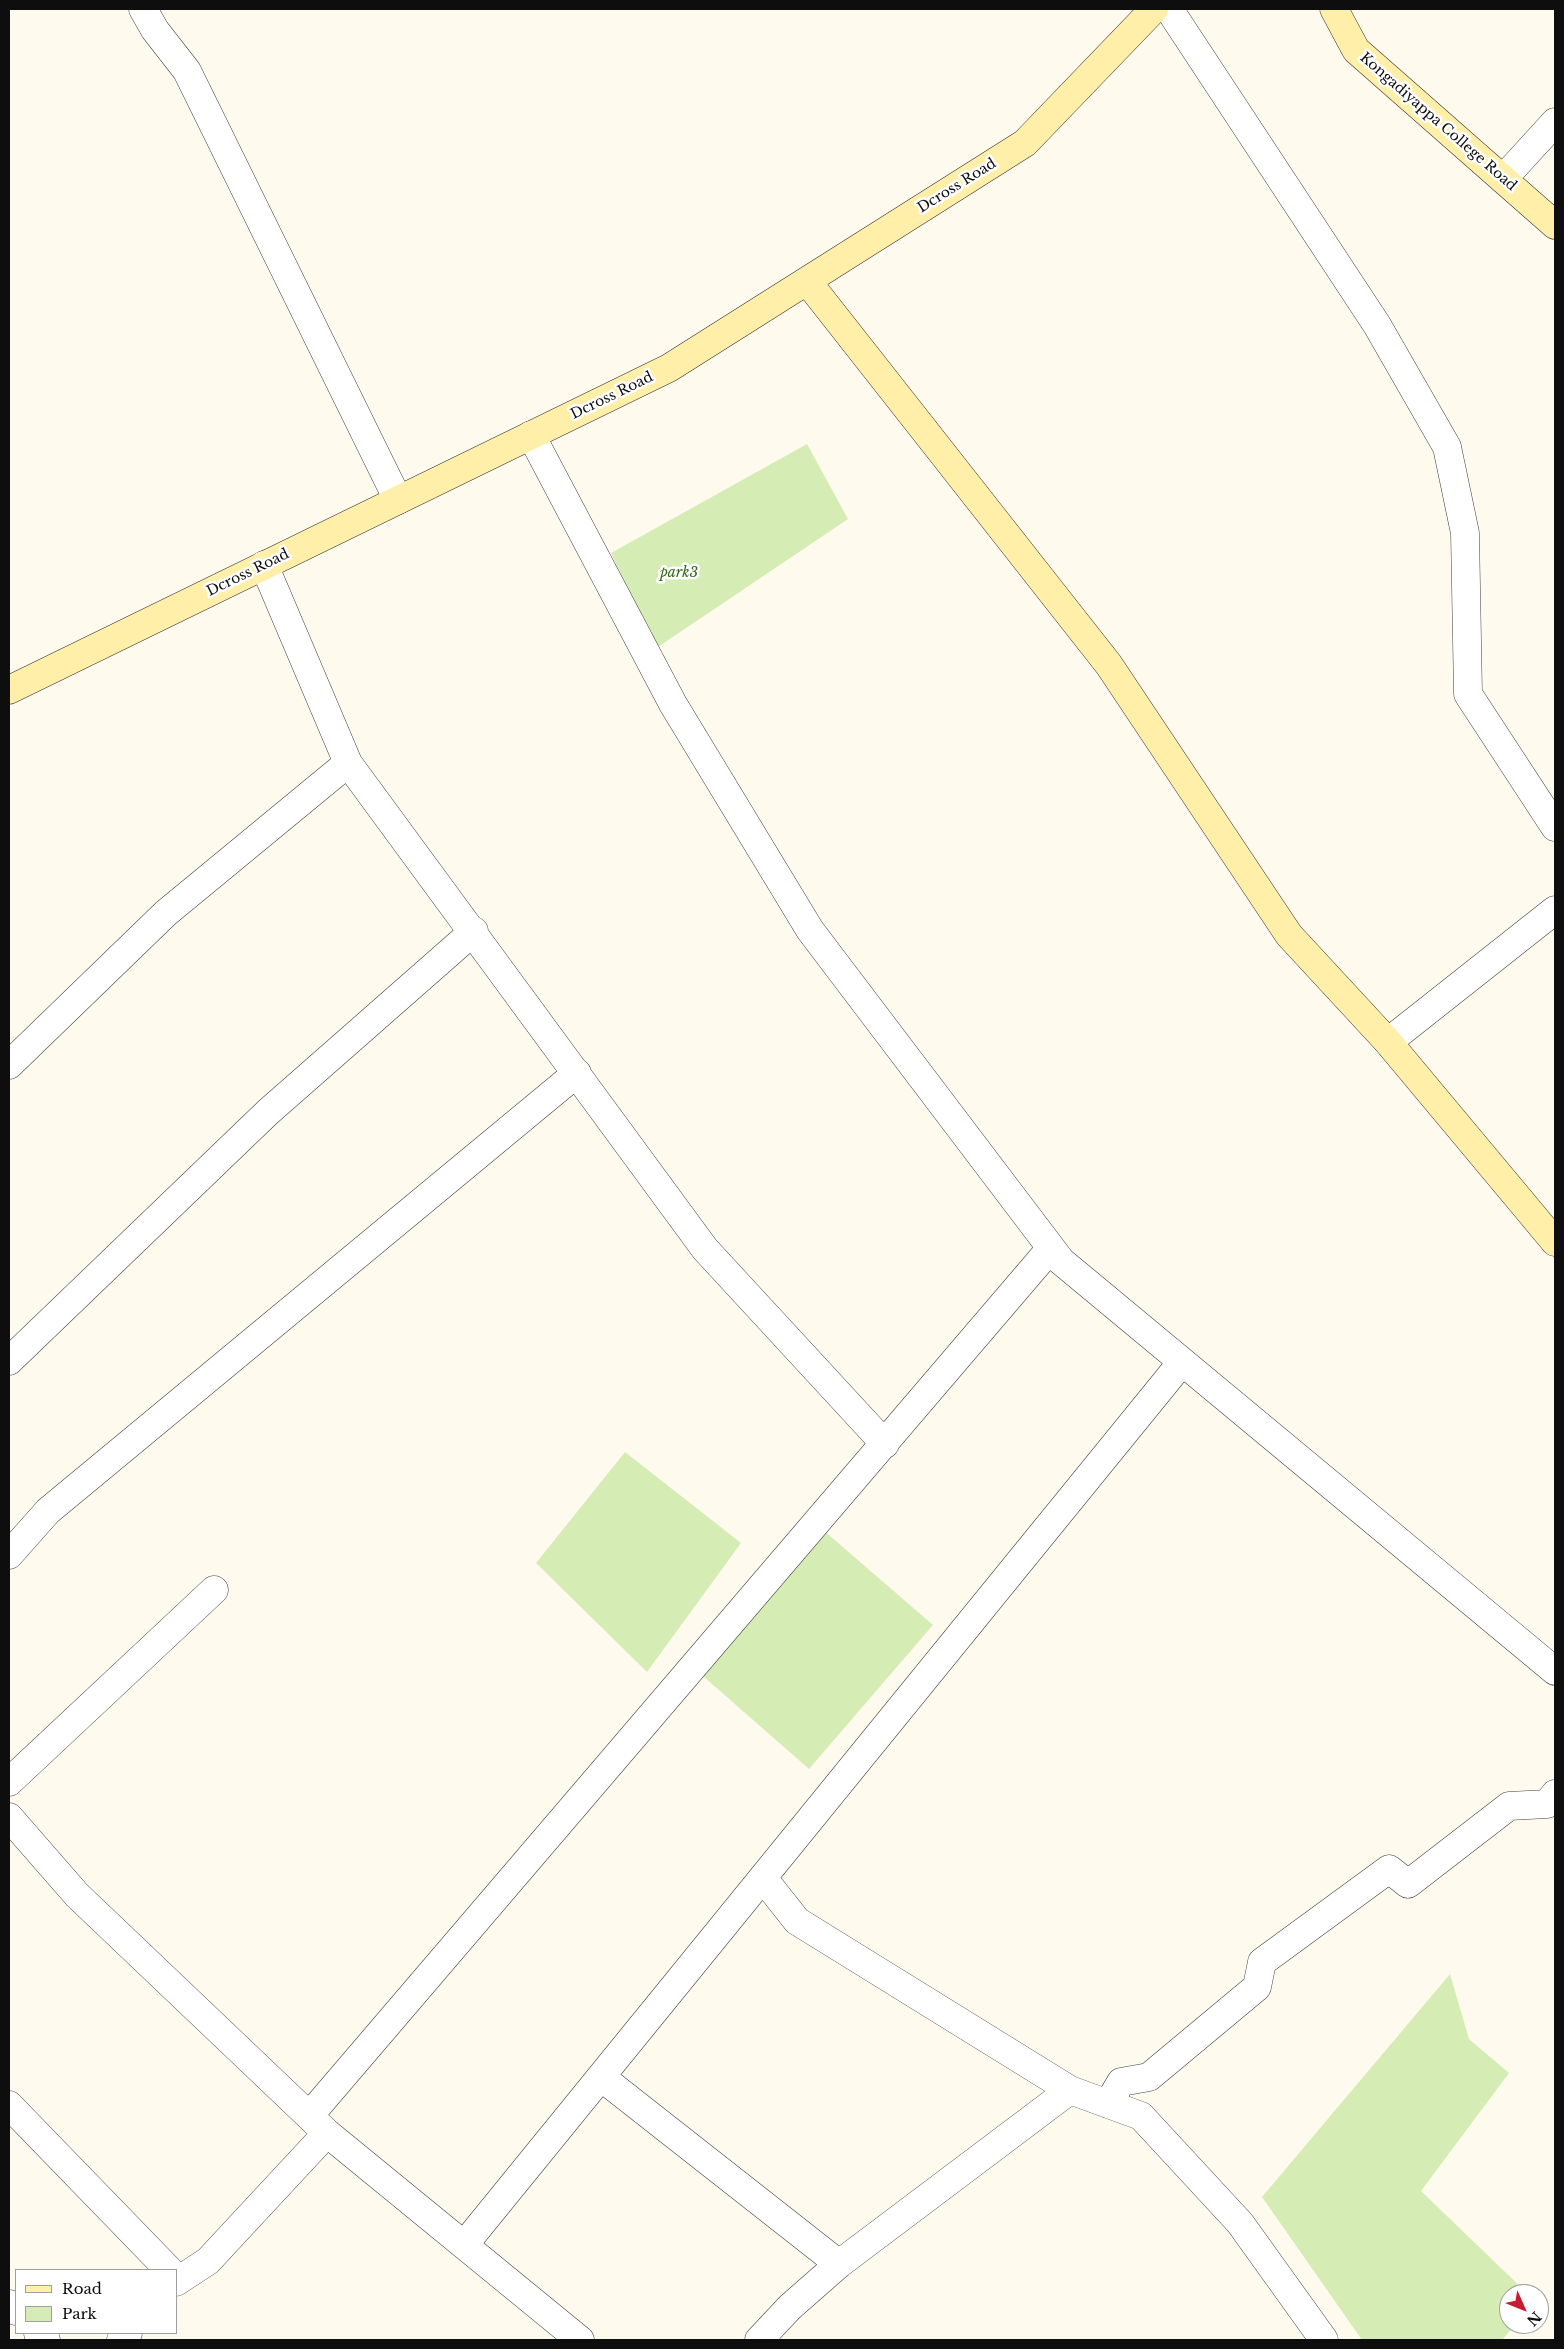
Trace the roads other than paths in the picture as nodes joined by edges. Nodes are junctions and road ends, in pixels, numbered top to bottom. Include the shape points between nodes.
1 (143, 9) edge
2 (1154, 9) edge
3 (1169, 9) edge
4 (1334, 9) edge
5 (1555, 122) edge
6 (1503, 179) junction
7 (1555, 225) edge
8 (807, 281) junction
9 (531, 435) junction
10 (398, 500) junction
11 (264, 565) junction
12 (9, 690) edge
13 (348, 763) junction
14 (1555, 827) edge
15 (1555, 910) edge
16 (474, 931) junction
17 (1388, 1042) junction
18 (9, 1066) edge
19 (577, 1073) junction
20 (1555, 1242) edge
21 (1052, 1248) junction
22 (9, 1361) edge
23 (1182, 1362) junction
24 (885, 1444) junction
25 (9, 1555) edge
26 (214, 1590) dead end
27 (1555, 1671) edge
28 (9, 1782) edge
29 (1555, 1794) edge
30 (9, 1817) edge
31 (763, 1878) junction
32 (601, 2077) junction
33 (1070, 2090) junction
34 (1108, 2104) junction
35 (9, 2105) edge
36 (318, 2125) junction
37 (464, 2246) junction
38 (839, 2264) junction
39 (167, 2269) edge
40 (178, 2276) edge
41 (580, 2340) edge
42 (759, 2340) edge
43 (1324, 2340) edge

1 - 10 street via 154,30 187,71
2 - 8 street, Dcross Road via 1025,143
3 - 14 street via 1377,325 1447,447 1465,533 1468,694
4 - 6 street, Kongadiyappa College Road via 1356,50
5 - 6 street
6 - 7 street, Kongadiyappa College Road
8 - 9 street, Dcross Road via 669,368
8 - 17 street via 1109,664 1289,935
9 - 10 street, Dcross Road
9 - 21 street via 673,704 810,930
10 - 11 street, Dcross Road
11 - 12 street, Dcross Road
11 - 13 street
13 - 16 street
13 - 18 street via 166,913
15 - 17 street
16 - 19 street
16 - 22 street via 268,1112
17 - 20 street
19 - 24 street via 705,1249
19 - 25 street via 48,1511
21 - 23 street via 1061,1261
21 - 24 street
23 - 27 street
23 - 31 street
24 - 36 street
26 - 28 street
29 - 34 street via 1547,1804 1509,1806 1408,1884 1390,1868 1262,1962 1257,1987 1149,2077 1120,2082
30 - 36 street via 77,1895
31 - 32 street
31 - 33 street via 797,1921
32 - 37 street
32 - 38 street
33 - 34 street
33 - 38 street
34 - 43 street via 1141,2116 1240,2223
35 - 39 street
36 - 37 street
36 - 40 street via 208,2261
37 - 41 street
38 - 42 street via 790,2307

